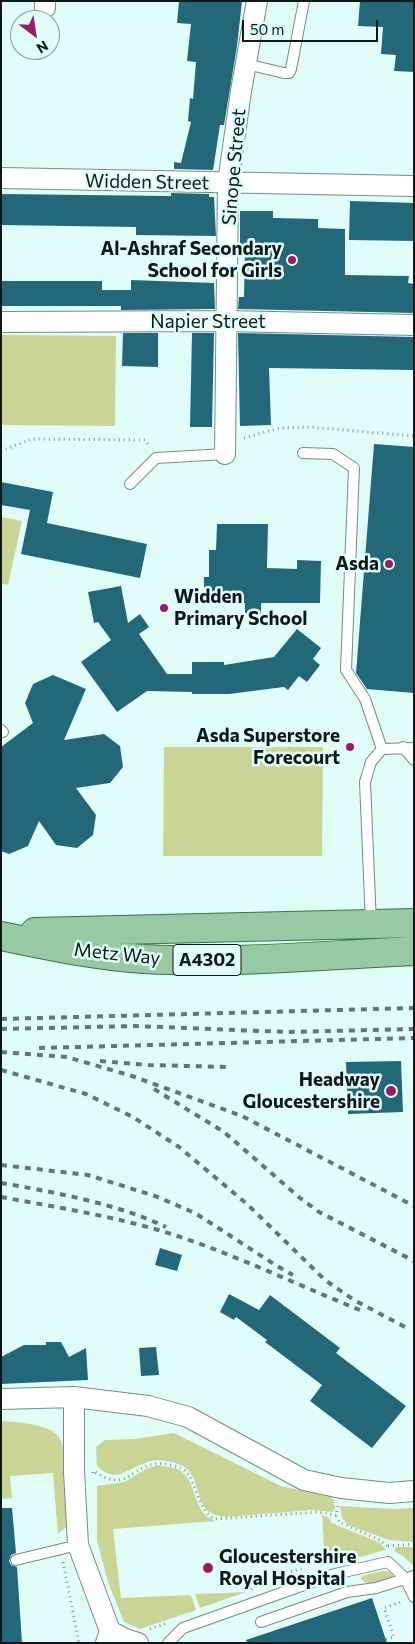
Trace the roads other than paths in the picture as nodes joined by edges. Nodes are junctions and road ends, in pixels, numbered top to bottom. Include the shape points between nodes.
1 (257, 1) edge
2 (304, 1) edge
3 (246, 64) junction
4 (1, 178) edge
5 (228, 183) junction
6 (414, 186) edge
7 (226, 321) junction
8 (1, 322) edge
9 (414, 325) edge
10 (225, 449) joint
11 (302, 453) dead end
12 (130, 484) dead end
13 (408, 748) edge
14 (382, 749) junction
15 (414, 760) edge
16 (414, 923) edge
17 (1, 934) edge
18 (372, 939) junction
19 (414, 951) edge
20 (74, 1397) junction
21 (1, 1399) edge
22 (414, 1491) edge
23 (69, 1547) junction
24 (16, 1560) dead end
25 (410, 1577) edge
26 (410, 1599) edge
27 (261, 1622) dead end
28 (143, 1636) edge
29 (108, 1637) edge
30 (168, 1643) edge

1 - 3 street, Sinope Street
2 - 3 lane via 289,72
3 - 5 street, Sinope Street
4 - 5 street, Widden Street
5 - 6 street, Widden Street
5 - 7 street, Sinope Street
7 - 8 street, Napier Street
7 - 9 street, Napier Street
7 - 10 street, Sinope Street
10 - 12 lane via 156,458
11 - 14 lane via 333,454 354,468 346,670 365,698
13 - 14 lane
13 - 15 lane
14 - 18 lane via 371,762 365,782
16 - 18 main road, Metz Way / A4302
17 - 18 main road, Metz Way / A4302
18 - 19 main road, Metz Way / A4302
20 - 21 street
20 - 22 street via 148,1406 188,1417 304,1480 389,1493
20 - 23 street
23 - 24 lane
23 - 29 street
25 - 26 lane
25 - 27 lane via 376,1588 347,1592
25 - 30 lane via 388,1562 335,1574 183,1628
28 - 29 street

